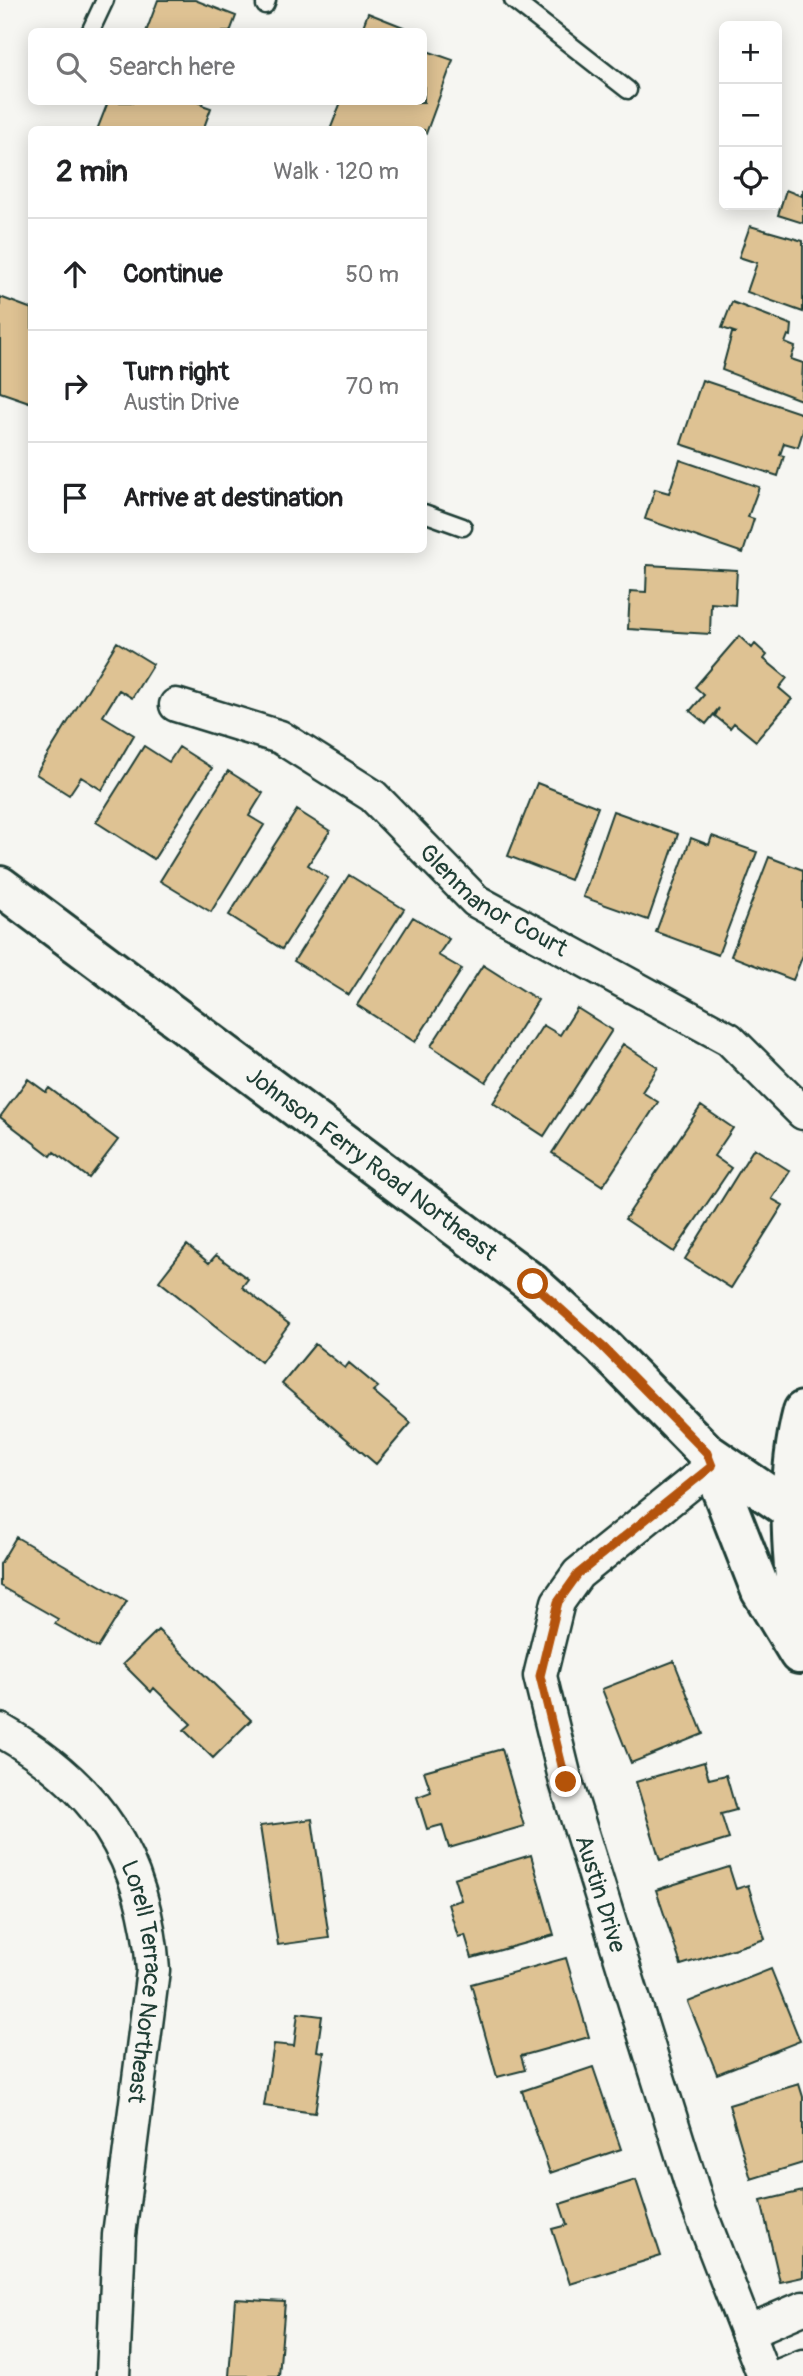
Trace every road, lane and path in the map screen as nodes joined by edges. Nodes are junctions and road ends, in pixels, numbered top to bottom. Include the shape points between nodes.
1 (105, 0) edge
2 (513, 0) edge
3 (92, 28) edge
4 (628, 90) dead end
5 (427, 514) edge
6 (463, 527) dead end
7 (176, 705) dead end
8 (0, 886) edge
9 (803, 1113) edge
10 (803, 1411) edge
11 (710, 1460) junction
12 (798, 1516) edge
13 (803, 1643) edge
14 (803, 1660) edge
15 (0, 1730) edge
16 (803, 2308) edge
17 (747, 2332) junction
18 (803, 2366) edge
19 (113, 2376) edge
20 (764, 2376) edge
21 (779, 2376) edge

1 - 3 lane
2 - 4 lane
5 - 6 lane
7 - 9 street, Glenmanor Court via 280,737 373,796 476,901 729,1039
8 - 11 street, Johnson Ferry Road Northeast via 533,1284 603,1347
10 - 12 street via 798,1431
11 - 12 street, Johnson Ferry Road Northeast
11 - 14 street via 761,1591
11 - 17 street, Austin Drive via 578,1574 558,1602 540,1676 566,1782 694,2192
12 - 13 street
15 - 19 street, Lorell Terrace Northeast via 37,1751 73,1780 103,1815 141,1888 151,1934 153,1970 119,2235
16 - 17 street
17 - 20 street, Austin Drive
18 - 21 street

